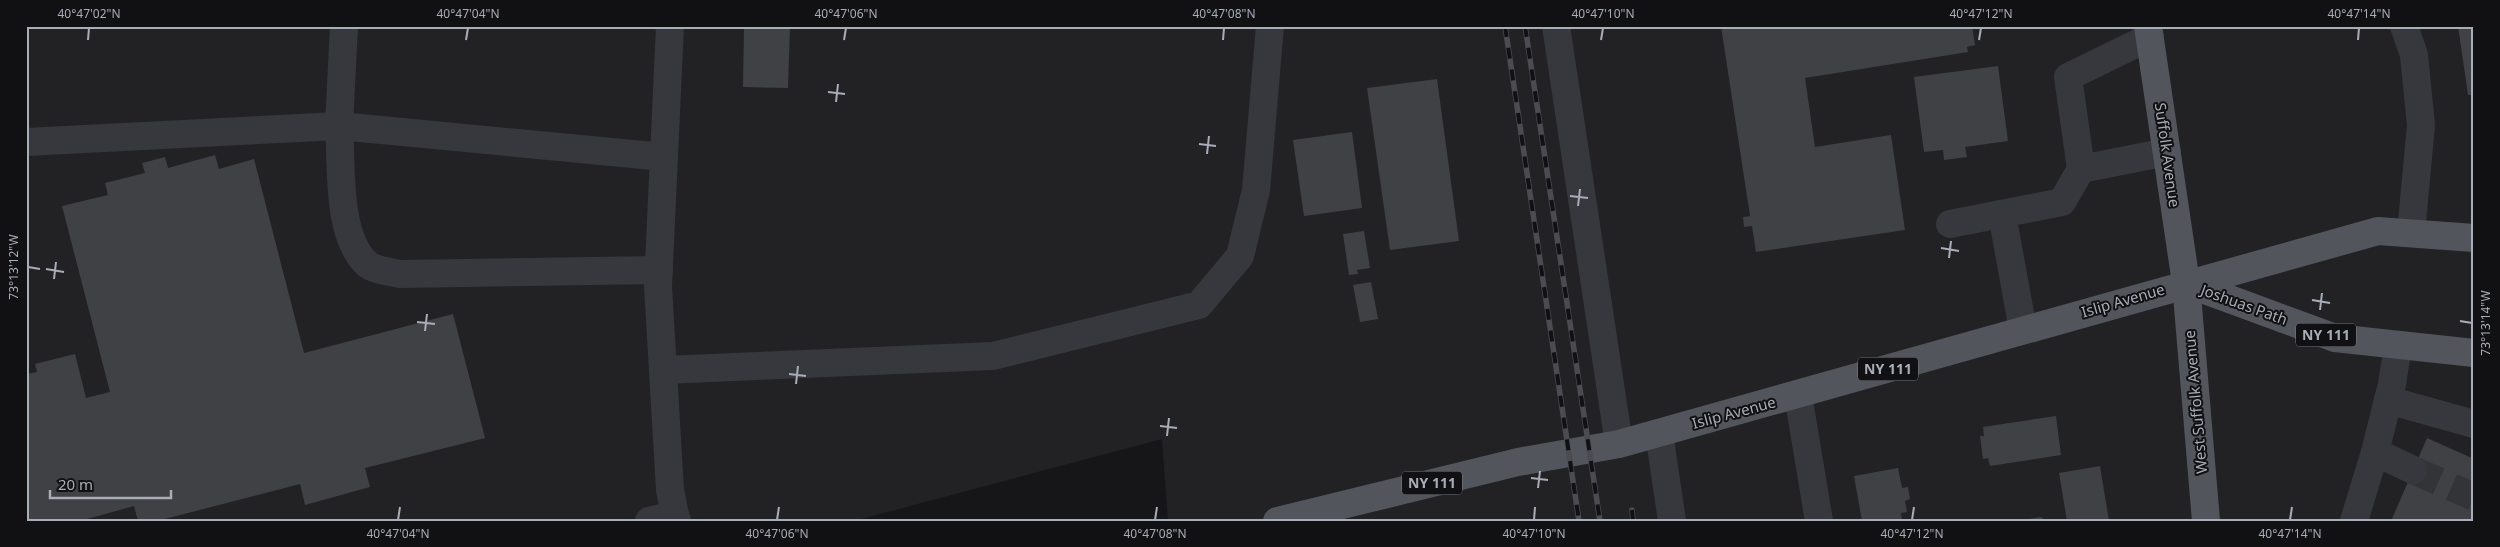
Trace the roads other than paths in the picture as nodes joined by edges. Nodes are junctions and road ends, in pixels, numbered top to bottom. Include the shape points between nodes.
1 (344, 26) edge
2 (670, 26) edge
3 (1270, 26) edge
4 (1556, 26) edge
5 (2404, 26) edge
6 (2149, 32) edge
7 (339, 126) junction
8 (26, 142) edge
9 (2167, 152) junction
10 (664, 157) junction
11 (2081, 169) junction
12 (2002, 214) junction
13 (1950, 224) dead end
14 (2411, 233) junction
15 (2474, 238) edge
16 (659, 270) junction
17 (2186, 283) junction
18 (2023, 330) junction
19 (2398, 345) junction
20 (2474, 353) edge
21 (663, 370) junction
22 (1798, 394) junction
23 (2388, 400) junction
24 (2474, 424) edge
25 (1659, 433) junction
26 (1619, 444) junction
27 (2374, 452) junction
28 (2413, 470) tunnel mouth
29 (676, 518) edge
30 (2358, 519) edge
31 (649, 521) edge
32 (1277, 521) edge
33 (1672, 521) edge
34 (1819, 521) edge
35 (2206, 521) edge

1 - 7 lane
2 - 10 lane
3 - 21 lane via 1256,190 1240,256 1199,305 993,356
4 - 26 lane
5 - 14 lane via 2414,55 2420,125
6 - 9 main road, Suffolk Avenue
6 - 11 lane via 2068,77
7 - 8 lane
7 - 10 lane
7 - 16 lane via 345,223 356,249 368,265 400,274
9 - 11 lane
9 - 17 main road, Suffolk Avenue
10 - 16 lane
11 - 12 lane via 2062,202
12 - 13 lane
12 - 18 lane
14 - 15 main road, Joshuas Path / NY 111
14 - 17 main road, Joshuas Path / NY 111 via 2378,231
16 - 21 lane
17 - 18 main road, Islip Avenue / NY 111
17 - 19 main road, Joshuas Path / NY 111 via 2335,338
17 - 35 main road, West Suffolk Avenue
18 - 22 main road, Islip Avenue / NY 111
19 - 20 main road, Joshuas Path / NY 111
19 - 23 lane
21 - 29 lane via 670,490
22 - 25 main road, Islip Avenue / NY 111
22 - 34 lane
23 - 24 lane
23 - 27 lane
25 - 26 main road, Islip Avenue / NY 111
25 - 33 lane
26 - 32 main road, Islip Avenue / NY 111 via 1518,462
27 - 28 lane
27 - 30 lane
29 - 31 lane

